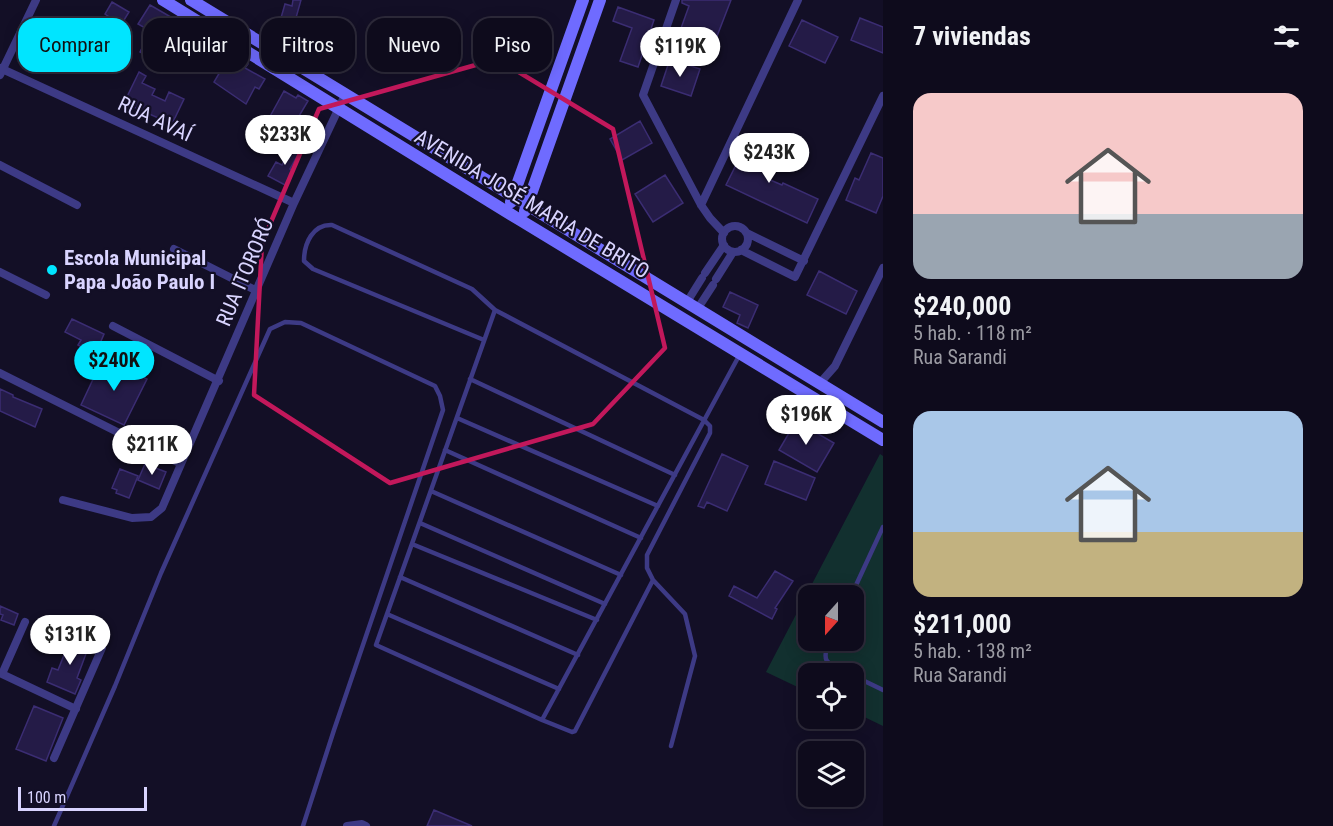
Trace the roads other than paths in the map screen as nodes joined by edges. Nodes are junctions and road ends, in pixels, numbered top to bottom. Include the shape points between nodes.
1 (36, 0) edge
2 (163, 0) edge
3 (191, 0) edge
4 (583, 0) edge
5 (600, 0) edge
6 (676, 0) edge
7 (798, 0) edge
8 (1, 70) edge
9 (345, 95) junction
10 (883, 96) edge
11 (338, 108) junction
12 (0, 165) edge
13 (515, 197) junction
14 (294, 203) junction
15 (77, 205) dead end
16 (529, 205) junction
17 (701, 205) junction
18 (506, 211) junction
19 (520, 220) junction
20 (723, 233) junction
21 (747, 233) junction
22 (724, 245) junction
23 (174, 249) dead end
24 (737, 251) junction
25 (804, 261) junction
26 (883, 268) edge
27 (0, 272) edge
28 (705, 273) junction
29 (716, 280) junction
30 (257, 291) junction
31 (46, 296) dead end
32 (687, 302) junction
33 (698, 309) junction
34 (495, 310) junction
35 (113, 326) dead end
36 (484, 340) junction
37 (740, 354) junction
38 (0, 373) edge
39 (470, 379) junction
40 (219, 381) junction
41 (820, 383) junction
42 (457, 418) junction
43 (704, 420) junction
44 (883, 422) edge
45 (883, 440) edge
46 (445, 450) junction
47 (181, 464) junction
48 (675, 475) junction
49 (431, 490) junction
50 (63, 500) dead end
51 (658, 506) junction
52 (420, 523) junction
53 (883, 527) edge
54 (641, 538) junction
55 (412, 544) junction
56 (621, 575) junction
57 (400, 577) junction
58 (653, 580) junction
59 (856, 585) edge
60 (605, 604) junction
61 (387, 614) junction
62 (597, 620) junction
63 (25, 622) dead end
64 (102, 648) dead end
65 (578, 655) junction
66 (1, 674) edge
67 (864, 681) edge
68 (559, 689) junction
69 (883, 690) edge
70 (76, 710) junction
71 (542, 720) junction
72 (671, 746) dead end
73 (54, 758) dead end
74 (54, 826) edge
75 (303, 826) edge
76 (346, 826) edge
77 (366, 826) edge

1 - 8 street
2 - 11 main road, AVENIDA JOSÉ MARIA DE BRITO
3 - 9 main road, AVENIDA JOSÉ MARIA DE BRITO
4 - 13 main road
5 - 16 main road
6 - 17 street via 643,95
7 - 17 street
8 - 14 street, RUA AVAÍ
9 - 11 street, RUA ITORORÓ
9 - 13 main road, AVENIDA JOSÉ MARIA DE BRITO
10 - 25 street
11 - 14 street, RUA ITORORÓ
11 - 18 main road, AVENIDA JOSÉ MARIA DE BRITO
12 - 15 street
13 - 16 main road, AVENIDA JOSÉ MARIA DE BRITO
13 - 18 main road
14 - 30 street, RUA ITORORÓ
16 - 19 main road
16 - 32 main road, AVENIDA JOSÉ MARIA DE BRITO
17 - 20 street
18 - 19 main road, AVENIDA JOSÉ MARIA DE BRITO
19 - 37 main road, AVENIDA JOSÉ MARIA DE BRITO
20 - 21 street via 737,226
20 - 22 street
21 - 24 street via 747,244
21 - 25 street
22 - 24 street
22 - 28 street
23 - 30 street
24 - 25 street via 795,277
24 - 29 street
26 - 41 street via 835,366
27 - 31 street
28 - 29 street
28 - 32 street
29 - 33 street
30 - 40 street, RUA ITORORÓ
32 - 33 main road, AVENIDA JOSÉ MARIA DE BRITO
33 - 41 main road, AVENIDA JOSÉ MARIA DE BRITO
34 - 36 lane
34 - 36 lane via 472,290 332,225 314,230 304,251 304,261 313,269
34 - 43 lane
35 - 40 street
36 - 39 lane
37 - 43 lane
37 - 45 main road, AVENIDA JOSÉ MARIA DE BRITO
38 - 47 street
39 - 42 lane
39 - 48 lane
40 - 47 street, RUA ITORORÓ
41 - 44 main road, AVENIDA JOSÉ MARIA DE BRITO
42 - 46 lane
42 - 51 lane
43 - 48 lane
43 - 58 lane via 711,426 710,433 647,555 647,568
46 - 49 lane
46 - 54 lane
47 - 50 street, RUA ITORORÓ via 162,508 151,517 132,518
48 - 51 lane
49 - 52 lane
49 - 56 lane
51 - 54 lane
52 - 55 lane
52 - 60 lane
53 - 59 lane
54 - 56 lane
55 - 57 lane
55 - 62 lane
56 - 60 lane
57 - 61 lane
57 - 65 lane
58 - 71 lane via 575,731
58 - 72 lane via 685,614 695,656
60 - 62 lane
61 - 68 lane
61 - 71 lane via 377,646
62 - 65 lane
63 - 66 street
64 - 70 street
65 - 68 lane
66 - 70 street
67 - 69 lane
68 - 71 lane
70 - 73 street
74 - 75 lane via 270,329 285,321 301,323 435,386 442,410
76 - 77 street

